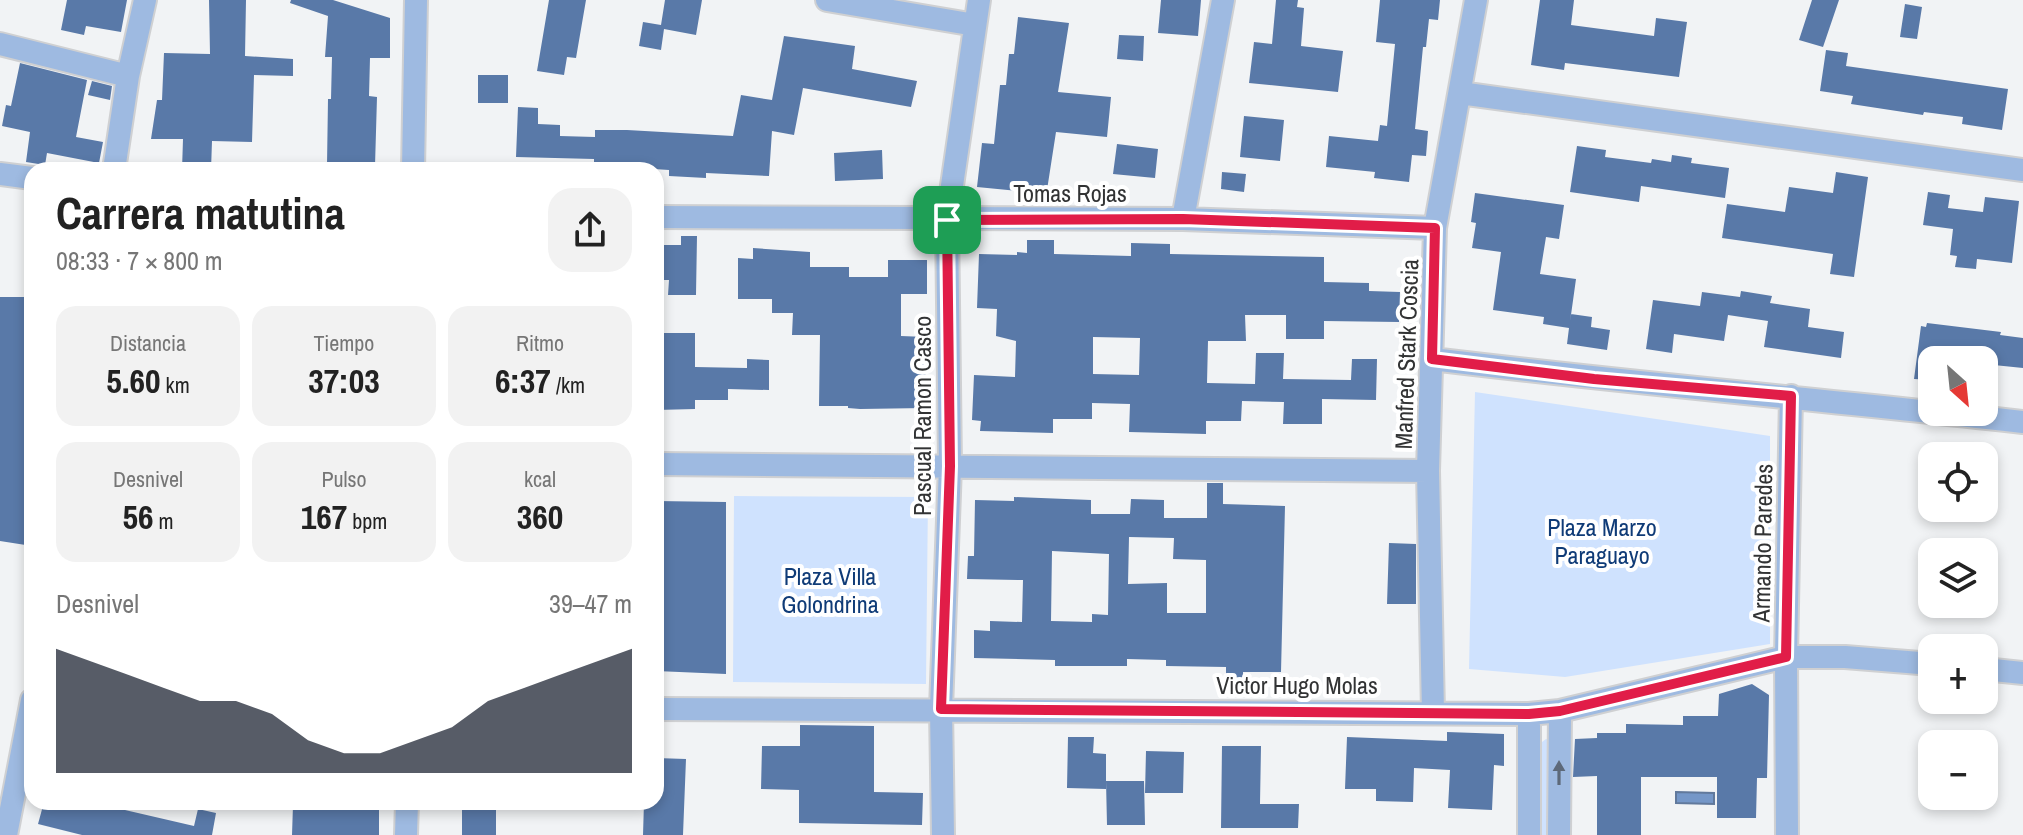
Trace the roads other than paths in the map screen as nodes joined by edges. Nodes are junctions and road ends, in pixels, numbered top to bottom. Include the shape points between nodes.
1 (145, 0) edge
2 (416, 0) edge
3 (827, 0) edge
4 (979, 0) edge
5 (1223, 0) edge
6 (1476, 0) edge
7 (975, 25) junction
8 (0, 44) edge
9 (128, 76) junction
10 (1460, 93) junction
11 (115, 162) edge
12 (413, 162) edge
13 (2023, 170) edge
14 (0, 174) edge
15 (24, 177) edge
16 (664, 217) edge
17 (1183, 219) junction
18 (947, 220) junction
19 (1435, 228) junction
20 (1432, 359) junction
21 (1791, 396) junction
22 (2023, 422) edge
23 (664, 464) edge
24 (950, 466) junction
25 (1428, 471) junction
26 (1786, 657) junction
27 (1918, 663) edge
28 (1998, 670) edge
29 (2023, 673) edge
30 (664, 709) edge
31 (941, 709) junction
32 (1560, 711) junction
33 (1433, 712) junction
34 (1529, 714) junction
35 (24, 742) edge
36 (407, 810) edge
37 (6, 835) edge
38 (406, 835) edge
39 (943, 835) edge
40 (1529, 835) edge
41 (1559, 835) edge
42 (1787, 835) edge

1 - 9 street
2 - 12 street
3 - 7 street
4 - 7 street, Pascual Ramon Casco
5 - 17 street
6 - 10 street, Manfred Stark Coscia
7 - 18 street, Pascual Ramon Casco
8 - 9 street
9 - 11 street
10 - 13 street
10 - 19 street, Manfred Stark Coscia
14 - 15 street
16 - 18 street, Tomas Rojas
17 - 18 street, Tomas Rojas
17 - 19 street, Tomas Rojas
18 - 24 street, Pascual Ramon Casco
19 - 20 street, Manfred Stark Coscia
20 - 21 street
20 - 25 street, Manfred Stark Coscia
21 - 22 street
21 - 26 street, Armando Paredes
23 - 24 street
24 - 25 street
24 - 31 street, Pascual Ramon Casco
25 - 33 street, Manfred Stark Coscia
26 - 27 street, Victor Hugo Molas
26 - 32 street, Victor Hugo Molas
26 - 42 street, Armando Paredes
28 - 29 street
30 - 31 street, Victor Hugo Molas
31 - 33 street, Victor Hugo Molas
31 - 39 street, Pascual Ramon Casco
32 - 34 street, Victor Hugo Molas
41 -> 32 street
33 - 34 street, Victor Hugo Molas
34 - 40 street
35 - 37 street
36 - 38 street

